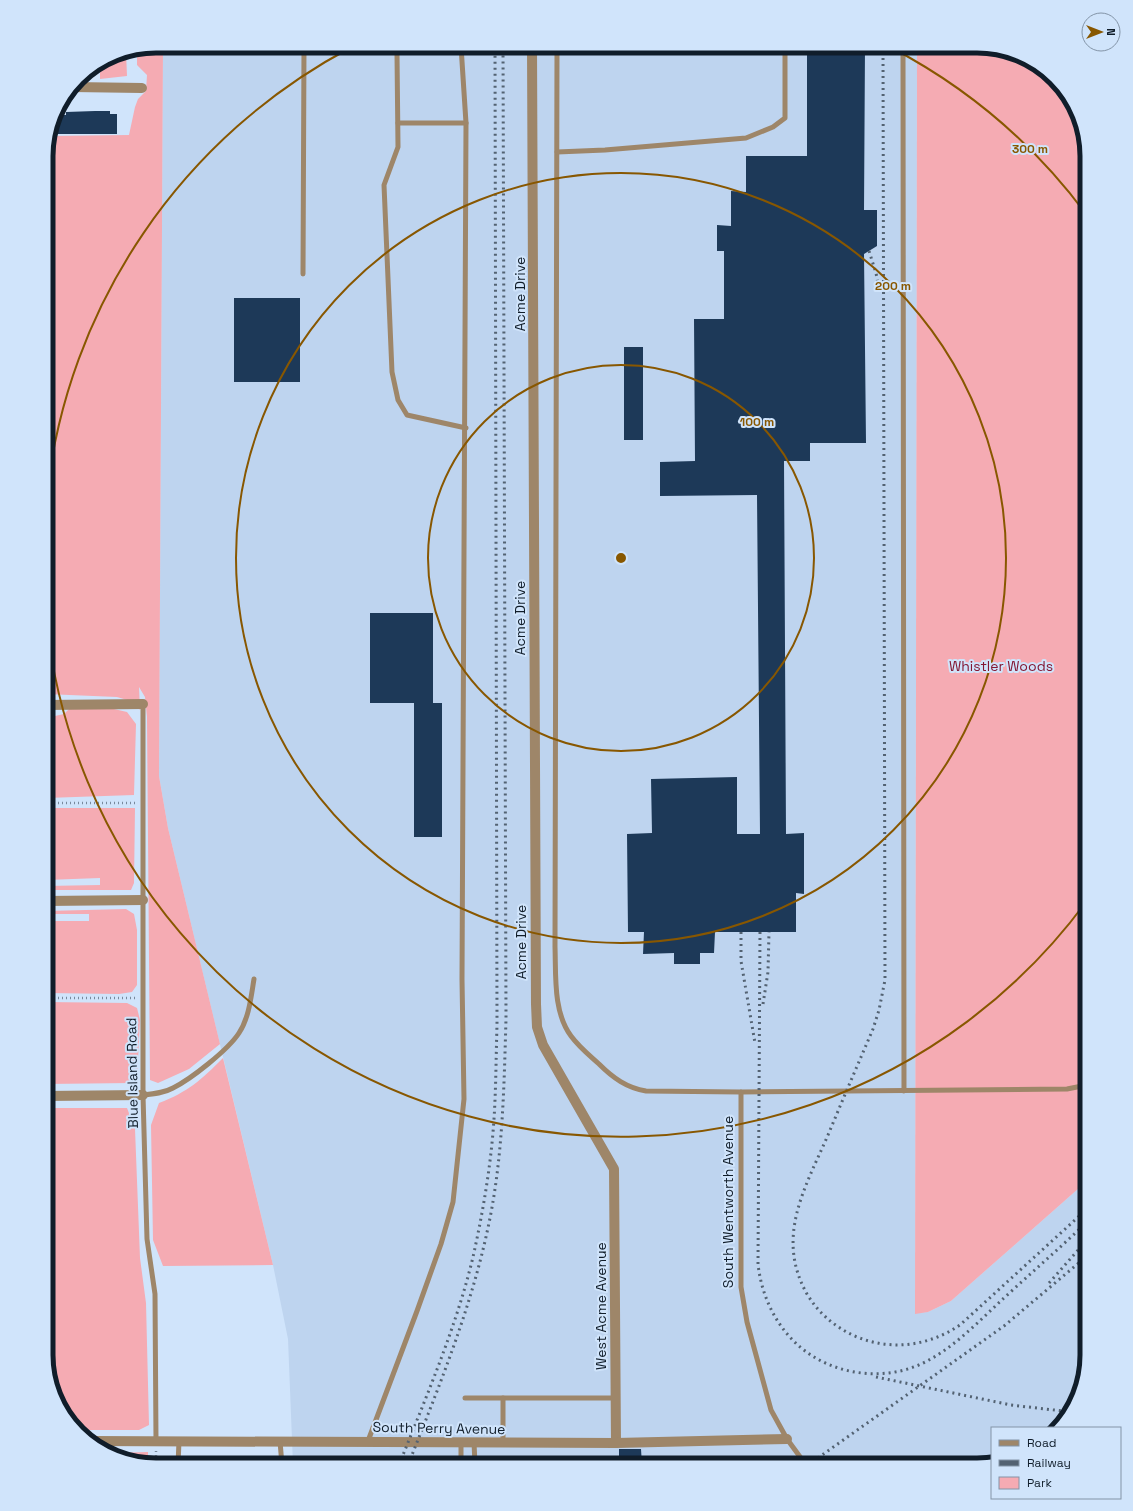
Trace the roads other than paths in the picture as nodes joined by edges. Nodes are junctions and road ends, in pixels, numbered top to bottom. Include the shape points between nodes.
1 (304, 53) edge
2 (461, 53) edge
3 (532, 53) edge
4 (557, 53) edge
5 (785, 53) edge
6 (903, 53) edge
7 (397, 54) dead end
8 (79, 87) edge
9 (142, 88) dead end
10 (398, 123) junction
11 (466, 123) junction
12 (556, 152) junction
13 (303, 274) dead end
14 (466, 428) junction
15 (143, 704) joint
16 (53, 706) edge
17 (143, 900) junction
18 (53, 901) edge
19 (254, 979) dead end
20 (1080, 1087) edge
21 (904, 1091) junction
22 (741, 1092) junction
23 (143, 1095) junction
24 (53, 1096) edge
25 (614, 1170) joint
26 (465, 1398) dead end
27 (503, 1398) junction
28 (616, 1398) junction
29 (788, 1439) junction
30 (99, 1441) edge
31 (156, 1441) junction
32 (179, 1441) junction
33 (280, 1441) junction
34 (368, 1441) junction
35 (461, 1442) junction
36 (474, 1442) junction
37 (503, 1442) junction
38 (616, 1443) junction
39 (178, 1458) edge
40 (281, 1458) edge
41 (461, 1458) edge
42 (474, 1458) edge
43 (801, 1458) edge

1 - 13 lane
2 - 11 lane
3 - 25 street, Acme Drive via 537,1027 543,1045
4 - 12 lane
5 - 12 lane via 785,118 773,127 746,138
6 - 21 lane
7 - 10 lane
8 - 9 street
10 - 11 lane
10 - 14 lane via 398,147 384,185 392,372 398,400 407,415
11 - 14 lane
12 - 22 lane via 556,981 562,1020 582,1049 610,1075 635,1089
14 - 34 lane via 462,979 464,1100 459,1159 453,1202 441,1244
15 - 16 street
15 - 17 lane, Blue Island Road
17 - 18 street
17 - 23 lane, Blue Island Road
19 - 23 lane via 246,1018 239,1033 230,1043 208,1063 173,1088
20 - 21 lane
21 - 22 lane
22 - 29 lane, South Wentworth Avenue via 741,1287 747,1322 771,1410
23 - 24 street
23 - 31 lane, Blue Island Road via 147,1239 155,1294
25 - 28 street, West Acme Avenue
26 - 27 lane
27 - 28 lane
27 - 37 lane
28 - 38 street, West Acme Avenue
29 - 38 street, South Perry Avenue
29 - 43 lane, South Wentworth Avenue
30 - 31 street, South Perry Avenue
31 - 32 street, South Perry Avenue
32 - 33 street, South Perry Avenue
32 - 39 lane
33 - 34 street, South Perry Avenue
33 - 40 lane
34 - 35 street, South Perry Avenue
35 - 36 street, South Perry Avenue
35 - 41 lane
36 - 37 street, South Perry Avenue
36 - 42 lane
37 - 38 street, South Perry Avenue

